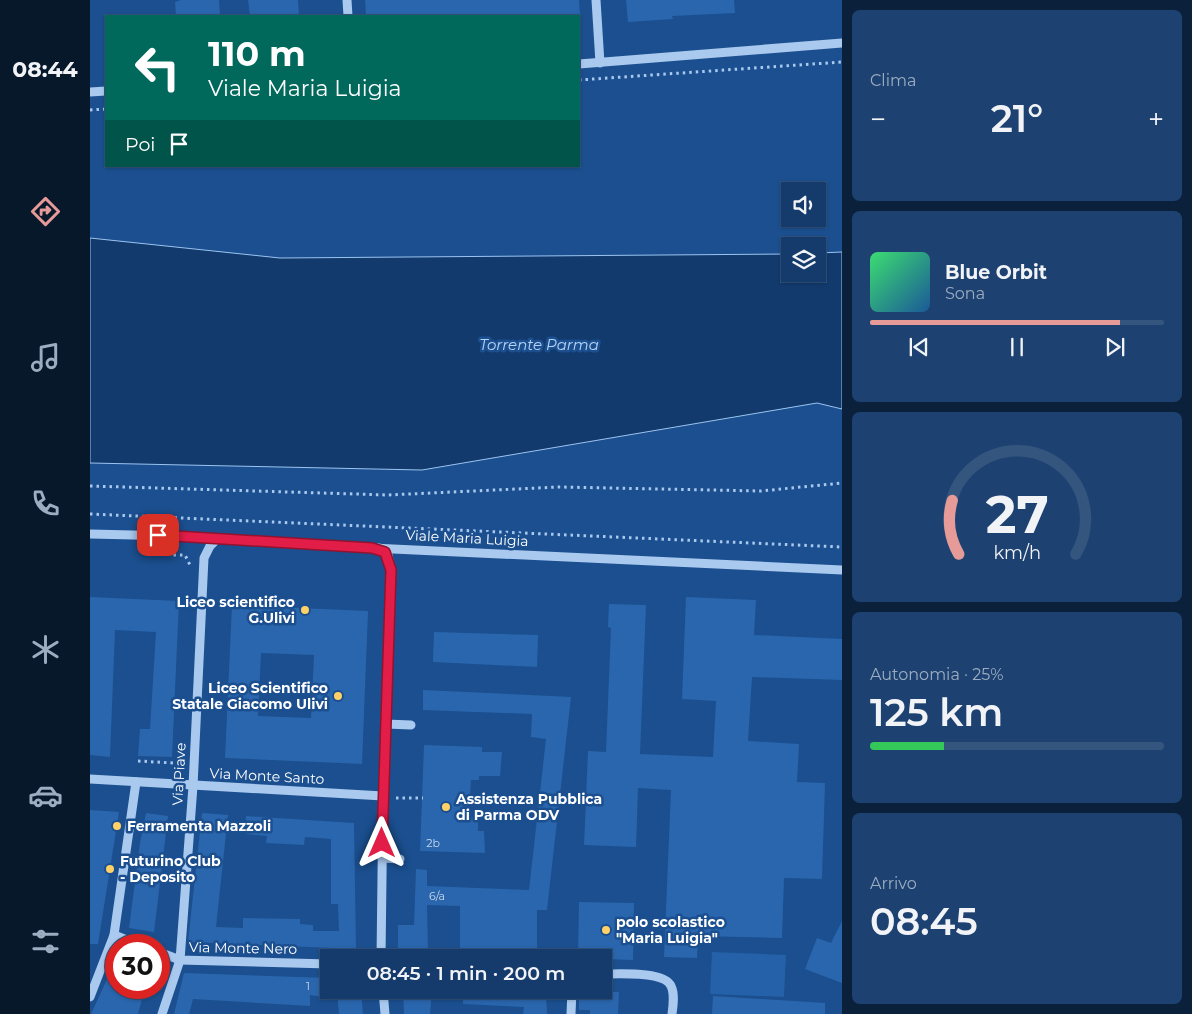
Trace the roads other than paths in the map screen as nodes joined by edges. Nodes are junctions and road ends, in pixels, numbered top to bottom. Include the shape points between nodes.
1 (346, 0) edge
2 (596, 0) edge
3 (348, 15) edge
4 (842, 43) edge
5 (600, 63) junction
6 (580, 64) edge
7 (105, 91) edge
8 (90, 92) edge
9 (90, 534) edge
10 (218, 538) junction
11 (372, 548) junction
12 (842, 570) edge
13 (386, 724) junction
14 (411, 725) dead end
15 (90, 779) edge
16 (136, 782) junction
17 (192, 786) junction
18 (383, 796) junction
19 (382, 858) junction
20 (400, 859) dead end
21 (114, 934) edge
22 (381, 949) edge
23 (170, 956) edge
24 (105, 958) edge
25 (180, 960) junction
26 (320, 964) edge
27 (612, 974) edge
28 (90, 997) edge
29 (384, 999) edge
30 (572, 999) edge
31 (162, 1014) edge
32 (385, 1014) edge
33 (571, 1014) edge
34 (672, 1014) edge

1 - 3 street
2 - 5 street
4 - 5 street
5 - 6 street
7 - 8 street
9 - 10 street, Viale Maria Luigia
10 - 11 street, Viale Maria Luigia
10 - 17 street, Via Piave via 204,558
11 - 12 street, Viale Maria Luigia
11 - 13 street via 385,552 391,565
13 - 14 street
13 - 18 street
15 - 16 street, Via Monte Santo
16 - 17 street, Via Monte Santo
16 - 21 street
17 - 18 street, Via Monte Santo
17 - 25 street, Via Piave
18 - 19 street
19 - 20 street
19 - 22 street
23 - 25 street, Via Monte Nero
24 - 28 street
25 - 26 street, Via Monte Nero
25 - 31 street, Via Piave
27 - 34 street via 661,978 672,987
29 - 32 street
30 - 33 street

